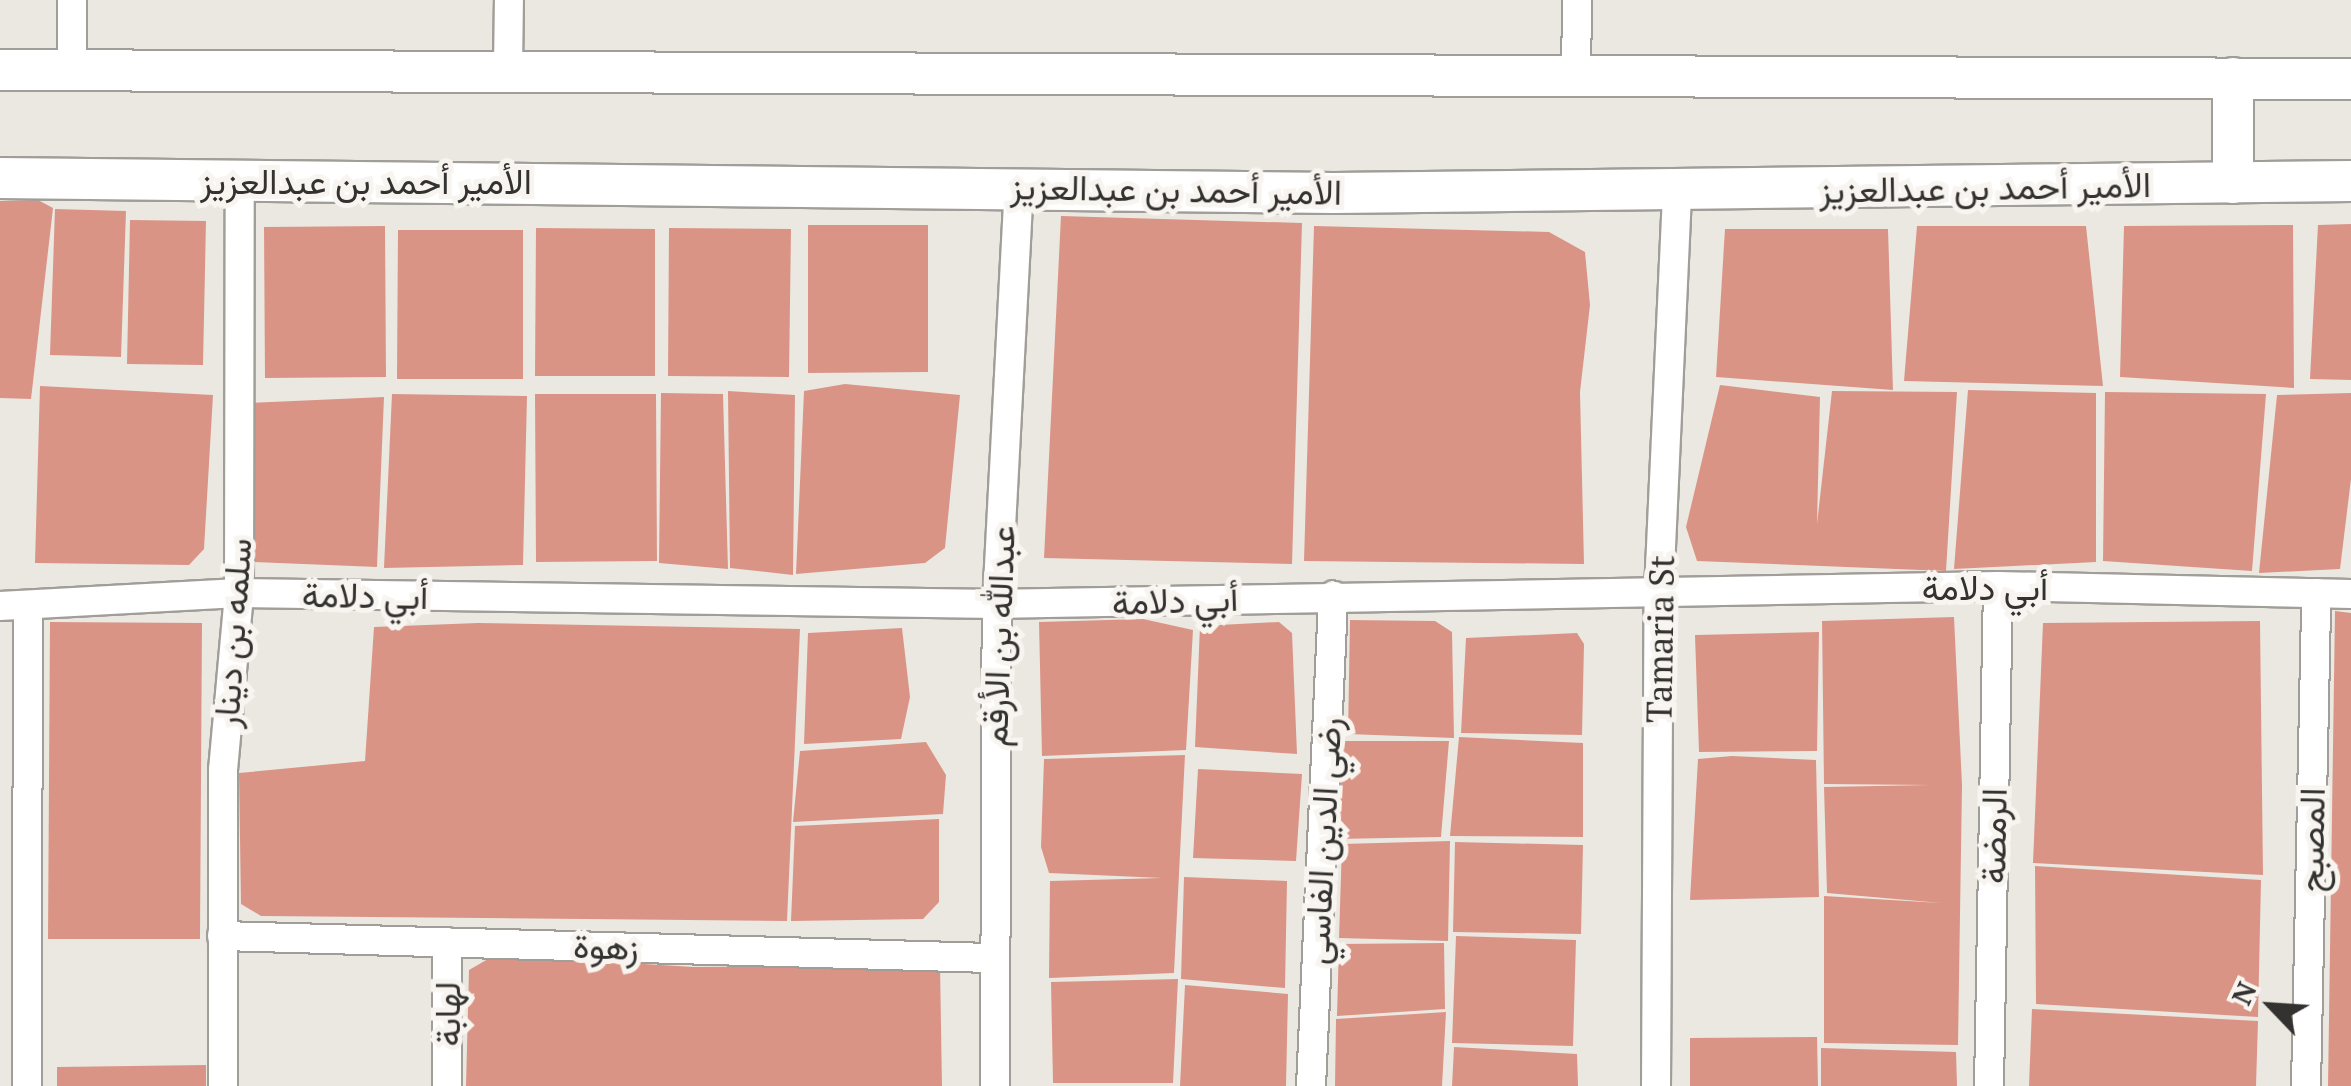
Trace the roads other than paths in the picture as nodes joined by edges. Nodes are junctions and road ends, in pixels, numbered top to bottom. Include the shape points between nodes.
1 (72, 0) edge
2 (509, 0) edge
3 (1577, 0) edge
4 (72, 68) junction
5 (508, 68) junction
6 (0, 70) edge
7 (2233, 78) junction
8 (2351, 79) edge
9 (1576, 80) junction
10 (0, 178) edge
11 (240, 180) junction
12 (2351, 181) edge
13 (2233, 182) junction
14 (1019, 186) junction
15 (1677, 192) junction
16 (1998, 586) junction
17 (1659, 591) junction
18 (2316, 593) junction
19 (240, 594) junction
20 (2351, 594) edge
21 (1333, 595) junction
22 (997, 604) junction
23 (14, 606) edge
24 (222, 936) junction
25 (447, 942) junction
26 (990, 958) junction
27 (27, 1086) edge
28 (223, 1086) edge
29 (446, 1086) edge
30 (994, 1086) edge
31 (1311, 1086) edge
32 (1656, 1086) edge
33 (1988, 1086) edge
34 (2306, 1086) edge

1 - 4 street
2 - 5 street
3 - 9 street
4 - 5 street
4 - 6 street
5 - 9 street
7 - 8 street
7 - 9 street
7 - 13 street
10 - 11 street, الأمير أحمد بن عبدالعزيز
11 - 14 street, الأمير أحمد بن عبدالعزيز
11 - 19 street, سلمه بن دينار
12 - 13 street, الأمير أحمد بن عبدالعزيز
13 - 15 street, الأمير أحمد بن عبدالعزيز
14 - 15 street, الأمير أحمد بن عبدالعزيز
14 - 22 street, عبدالله بن الأرقم
15 - 17 street, Tamaria St
16 - 17 street, أبي دلامة
16 - 18 street, أبي دلامة
16 - 33 street, الرمضة
17 - 21 street, أبي دلامة
17 - 32 street, Tamaria St
18 - 20 street, أبي دلامة
18 - 34 street, المصبح
19 - 22 street, أبي دلامة
19 - 23 street, أبي دلامة
19 - 24 street, سلمه بن دينار via 223,770
21 - 22 street, أبي دلامة
21 - 31 street, رضي الدين الفاسي
22 - 26 street, عبدالله بن الأرقم
23 - 27 street
24 - 25 street, زهوة
24 - 28 street, سلمه بن دينار
25 - 26 street, زهوة
25 - 29 street, لهابة
26 - 30 street, عبدالله بن الأرقم

